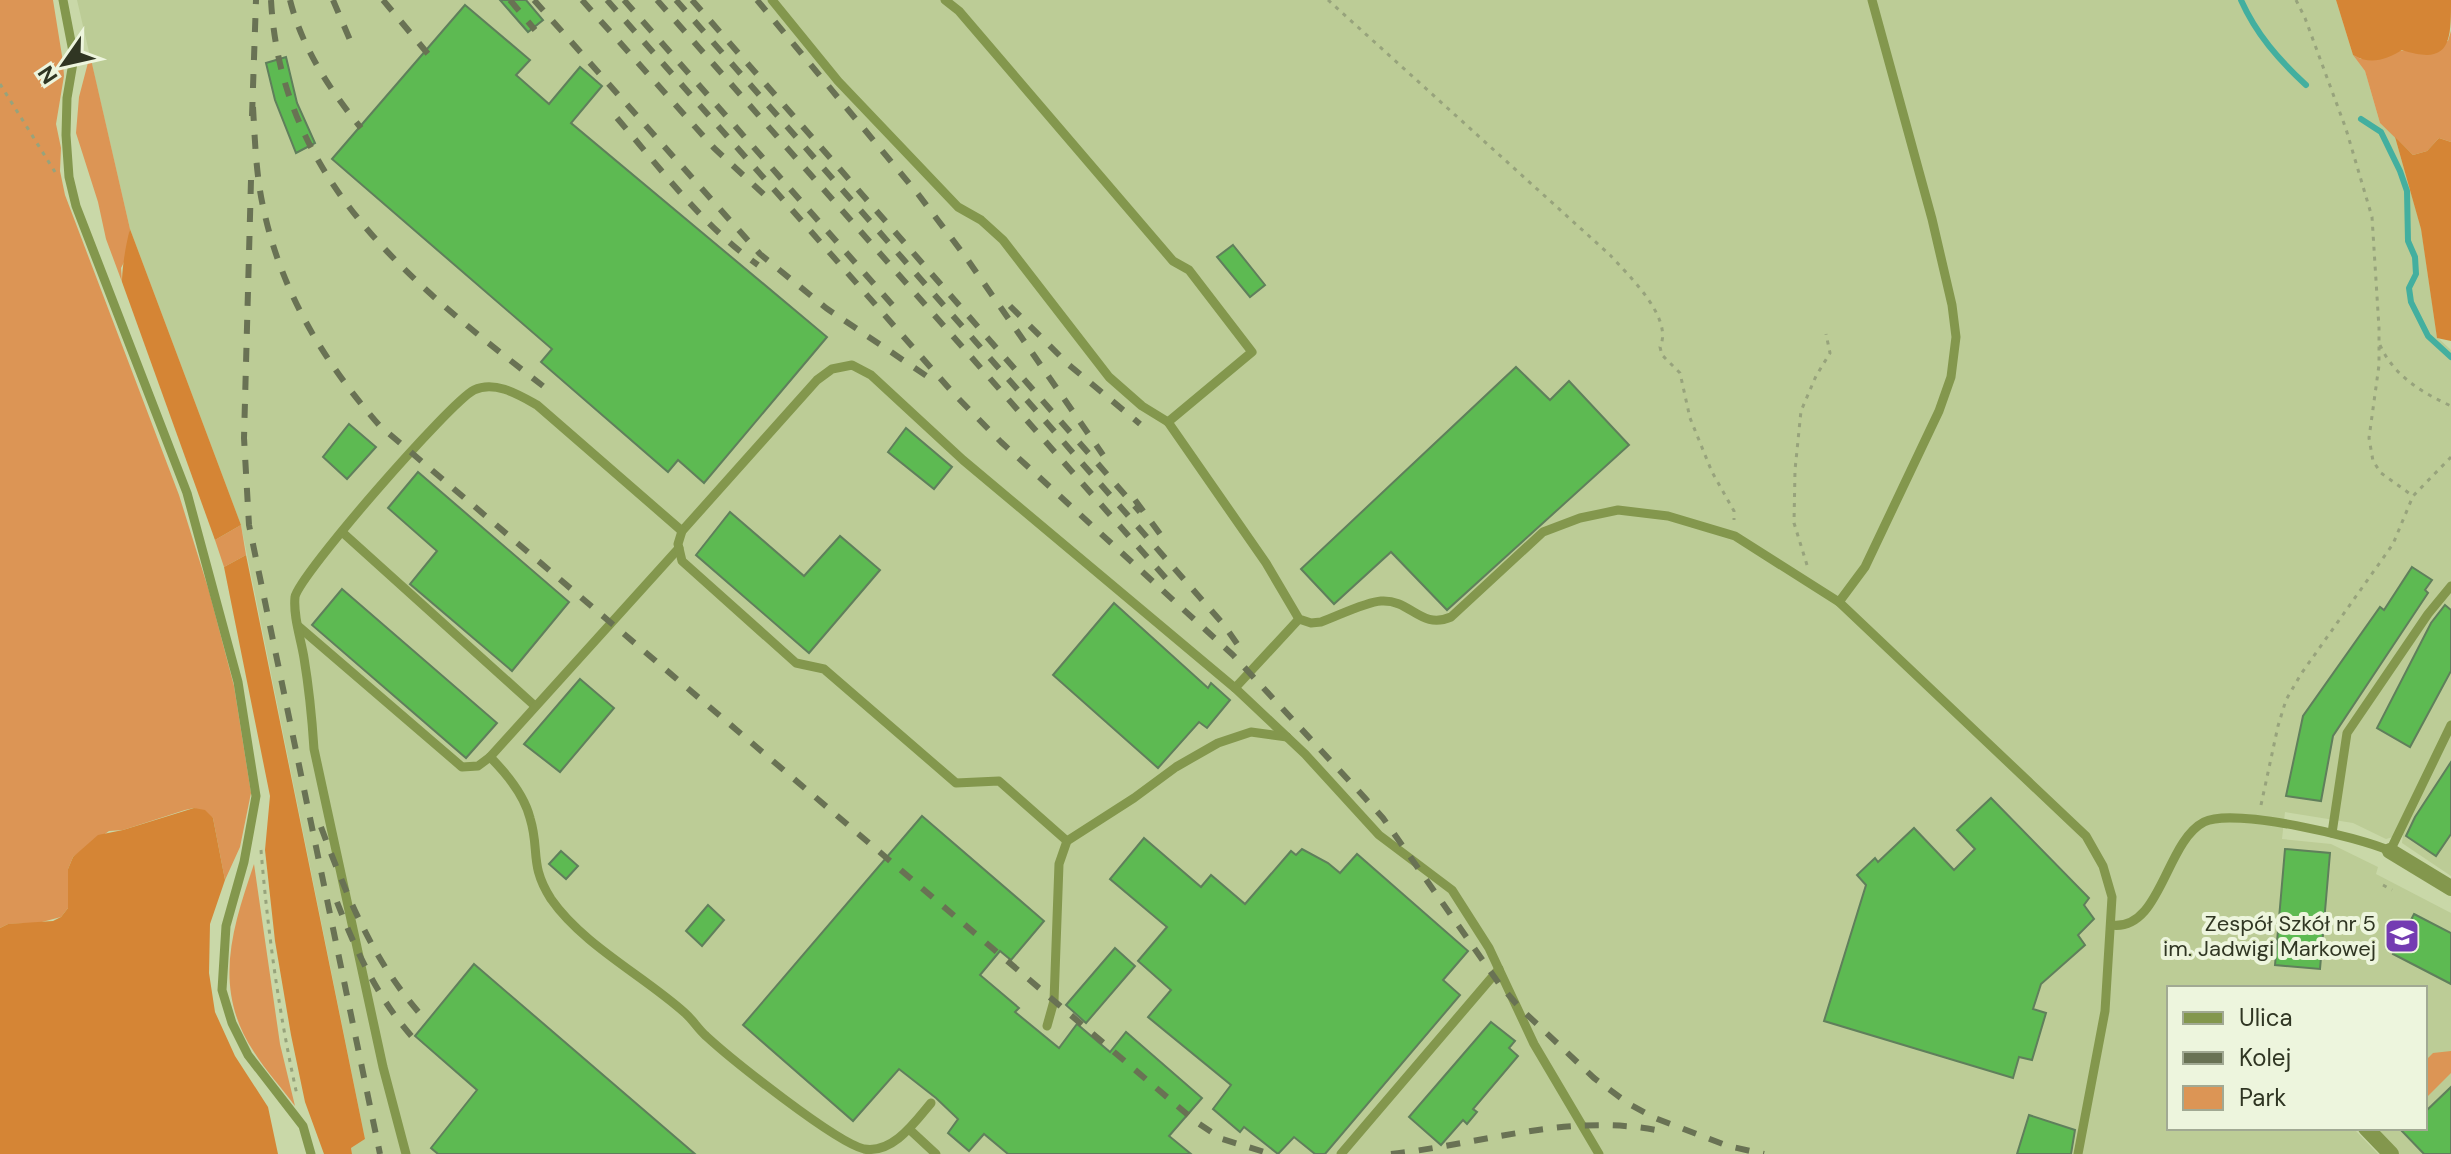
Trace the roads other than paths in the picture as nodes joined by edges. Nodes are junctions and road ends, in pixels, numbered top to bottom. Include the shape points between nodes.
1 (63, 0) edge
2 (773, 0) edge
3 (945, 0) edge
4 (1872, 0) edge
5 (1168, 422) junction
6 (682, 531) junction
7 (342, 532) junction
8 (679, 548) junction
9 (2451, 586) edge
10 (1839, 602) junction
11 (1299, 619) junction
12 (298, 626) junction
13 (1235, 688) junction
14 (535, 706) junction
15 (2451, 725) edge
16 (1287, 737) junction
17 (490, 757) junction
18 (2332, 833) junction
19 (1067, 841) junction
20 (2390, 851) junction
21 (2451, 888) edge
22 (2111, 925) junction
23 (1499, 969) junction
24 (1047, 1026) dead end
25 (931, 1103) dead end
26 (909, 1129) junction
27 (2368, 1130) edge
28 (311, 1154) edge
29 (406, 1154) edge
30 (936, 1154) edge
31 (1341, 1154) edge
32 (1599, 1154) edge
33 (2078, 1154) edge
34 (2391, 1154) edge

1 - 28 lane via 74,57 65,125 76,206 187,493 238,682 256,796 226,926 222,990 248,1055 303,1126
2 - 5 lane via 838,81 958,207 1003,240 1109,377
3 - 5 lane via 1173,261 1189,270 1252,352
4 - 10 lane via 1932,219 1956,337 1951,377 1939,411 1865,567
5 - 11 lane
6 - 7 lane via 537,405 491,386 476,389 455,404
6 - 8 lane
6 - 13 lane via 817,380 832,369 852,365 871,375 975,470
7 - 12 lane via 295,595
7 - 14 lane
8 - 14 lane
8 - 19 lane via 693,573 796,663 824,669 956,783 999,781
9 - 18 lane via 2347,733
10 - 11 lane via 1735,536 1668,516 1618,510 1543,532 1438,623 1399,603 1379,601 1321,622
10 - 22 lane via 2086,836 2112,897
11 - 13 lane
12 - 17 lane via 462,767 478,766
12 - 29 lane via 322,789
13 - 16 lane
14 - 17 lane
15 - 20 lane
16 - 19 lane via 1251,732 1218,743
16 - 23 lane via 1379,835 1452,890
17 - 26 lane via 506,773 530,817 541,882 574,925 829,1131 865,1150 890,1145
18 - 20 lane
18 - 22 lane via 2226,817 2201,823 2183,842 2150,904 2132,923
19 - 24 lane via 1059,864 1054,1001
20 - 21 street
22 - 33 lane via 2105,1011
23 - 31 lane
23 - 32 lane via 1534,1044
25 - 26 lane
26 - 30 lane
27 - 34 street

